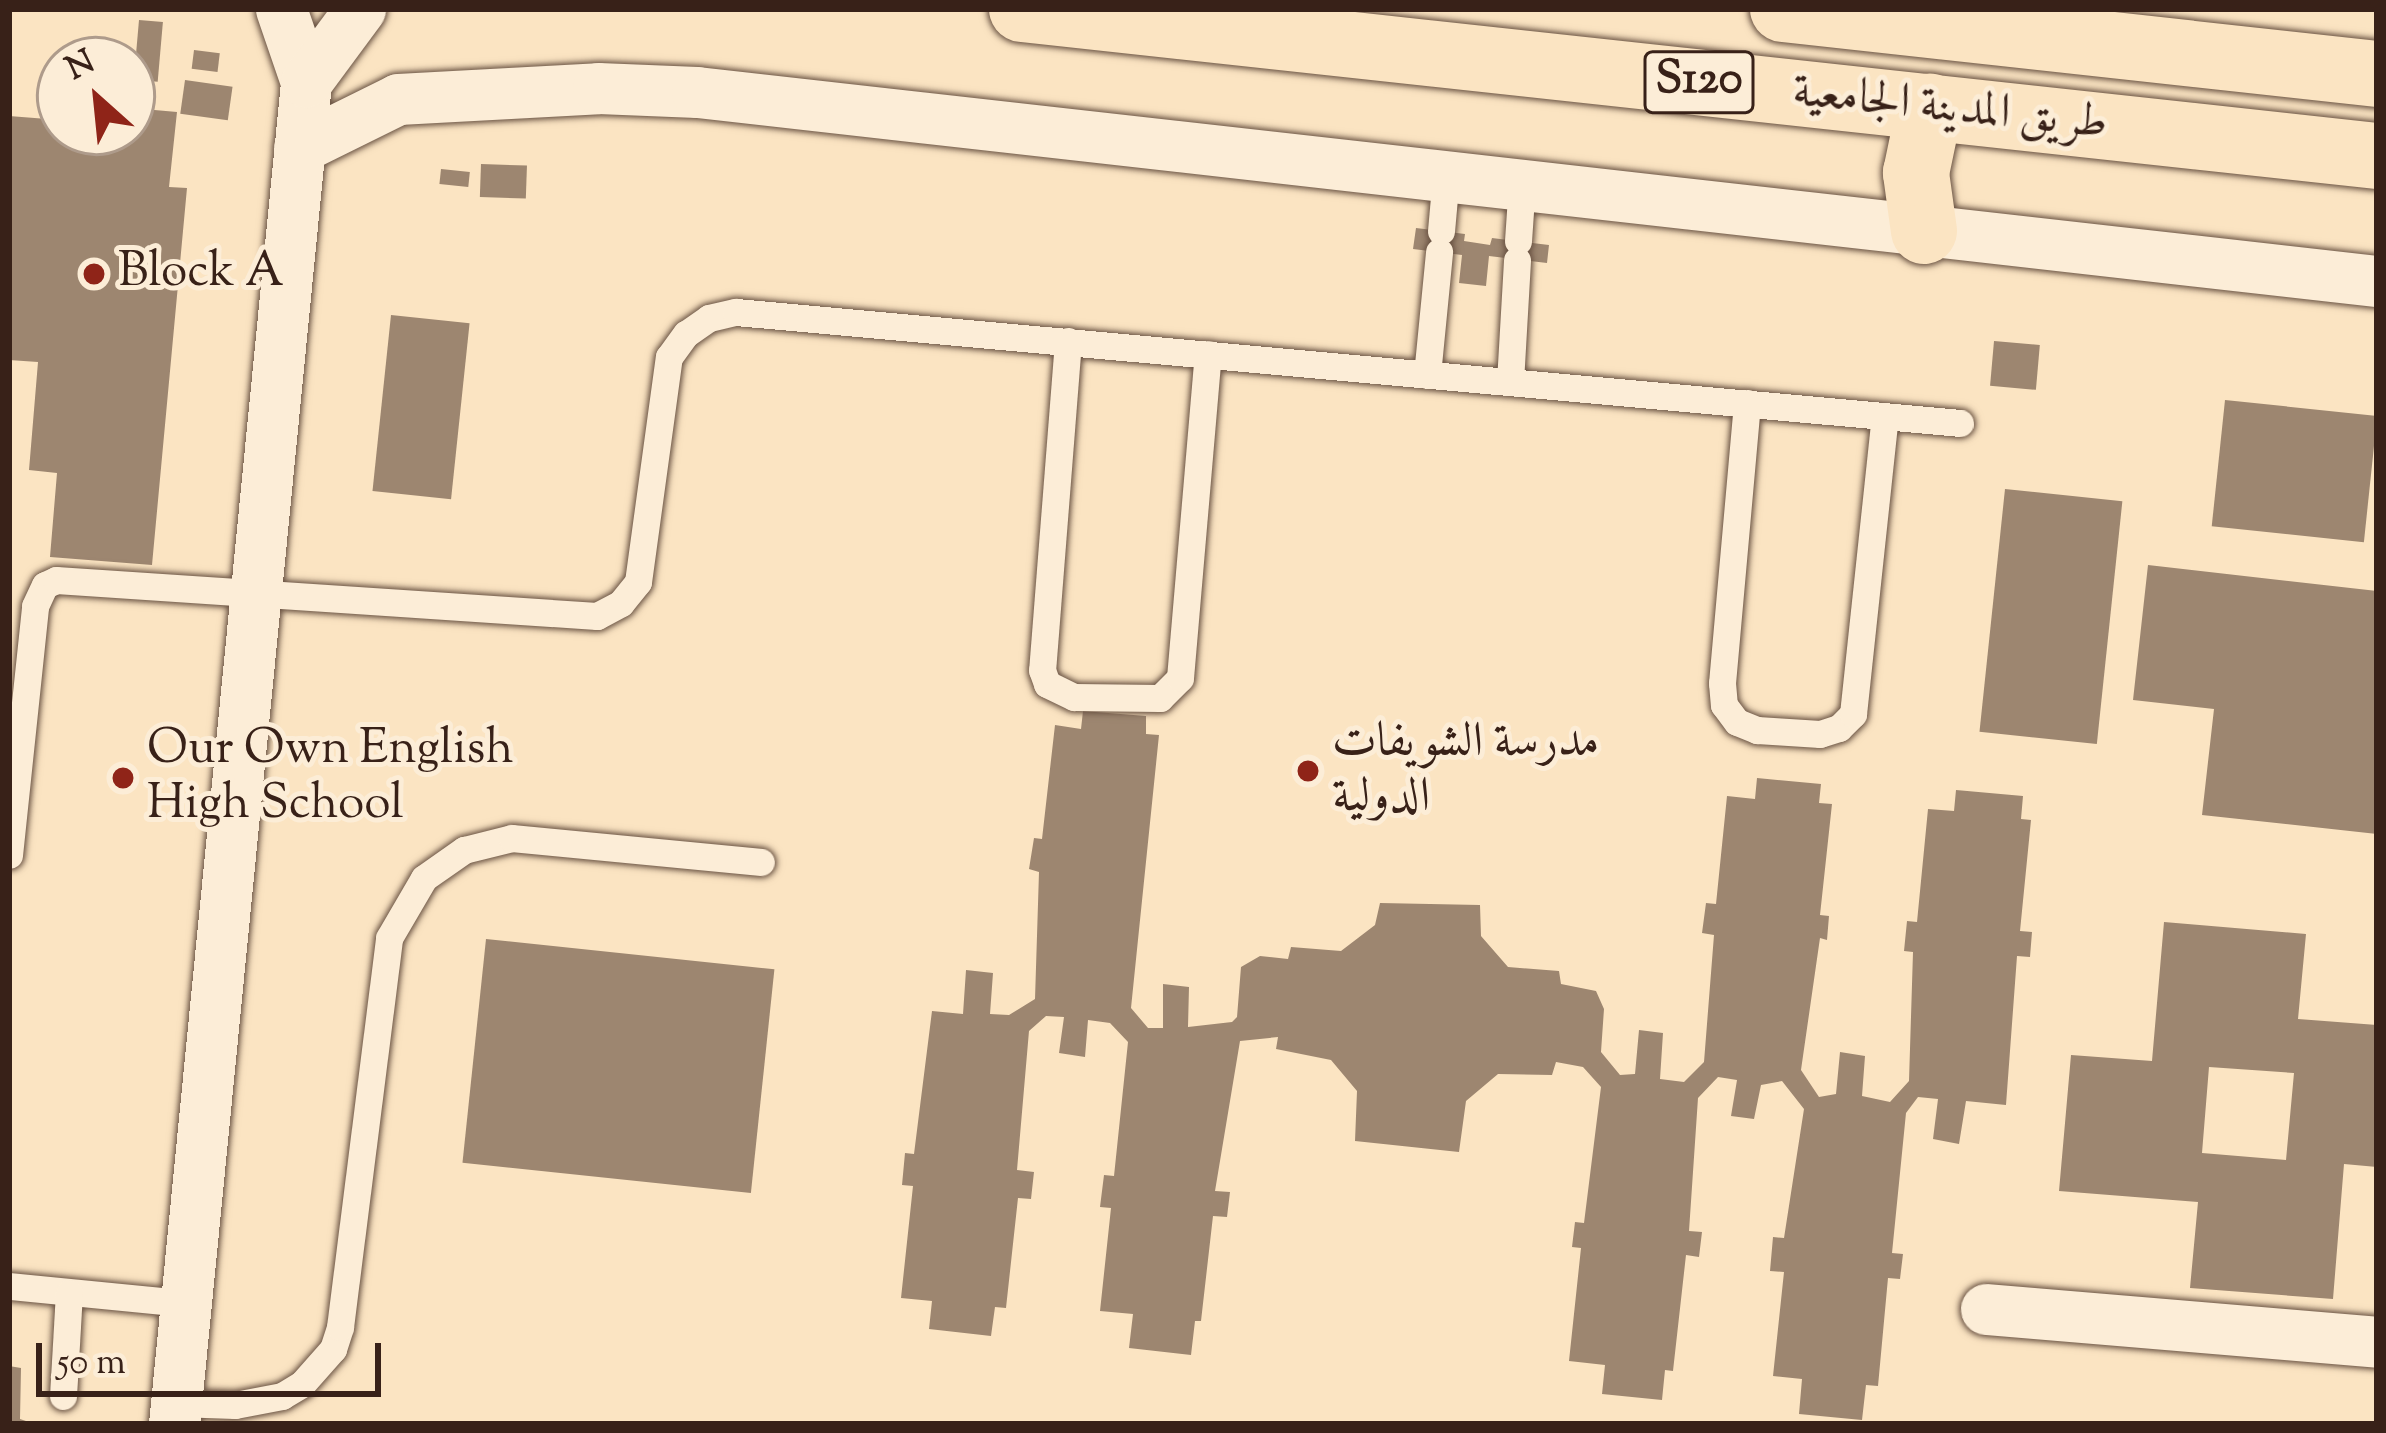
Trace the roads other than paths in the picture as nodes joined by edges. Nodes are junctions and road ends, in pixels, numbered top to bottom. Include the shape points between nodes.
1 (281, 9) edge
2 (1022, 9) edge
3 (1784, 9) edge
4 (350, 20) edge
5 (2377, 74) edge
6 (306, 82) junction
7 (398, 99) junction
8 (1930, 106) junction
9 (299, 148) junction
10 (2377, 156) edge
11 (1446, 175) junction
12 (1522, 183) junction
13 (1924, 231) junction
14 (2377, 280) edge
15 (1068, 341) junction
16 (1208, 354) junction
17 (1427, 375) junction
18 (1510, 382) junction
19 (1747, 403) junction
20 (1885, 417) junction
21 (1960, 423) dead end
22 (253, 594) junction
23 (9, 855) edge
24 (761, 862) dead end
25 (9, 1286) edge
26 (70, 1293) junction
27 (183, 1303) junction
28 (1986, 1309) dead end
29 (2377, 1342) edge
30 (63, 1396) dead end
31 (175, 1413) edge

1 - 6 street
2 - 8 main road, طريق المدينة الجامعية / S120
3 - 5 main road, طريق المدينة الجامعية / S120
4 - 6 street
4 - 7 street via 356,56
6 - 9 street
7 - 9 street
7 - 11 street via 598,88 698,92
8 - 10 main road, طريق المدينة الجامعية / S120
8 - 13 main road via 1916,173
9 - 22 street
11 - 12 street
11 - 17 lane
12 - 13 street
12 - 18 lane
13 - 14 street
15 - 16 lane
15 - 16 lane via 1042,670 1048,684 1074,697 1160,698 1180,678
15 - 22 lane via 736,311 709,318 669,357 644,556 638,582 621,603 597,616 570,616
16 - 17 lane
17 - 18 lane
18 - 19 lane
19 - 20 lane
19 - 20 lane via 1721,683 1737,722 1757,730 1820,734 1853,714
20 - 21 lane
22 - 23 lane via 45,585 34,606
22 - 27 street
24 - 31 lane via 512,838 464,850 424,878 389,938 333,1349 282,1396
25 - 26 lane
26 - 27 lane
26 - 30 lane
27 - 31 street
28 - 29 street

